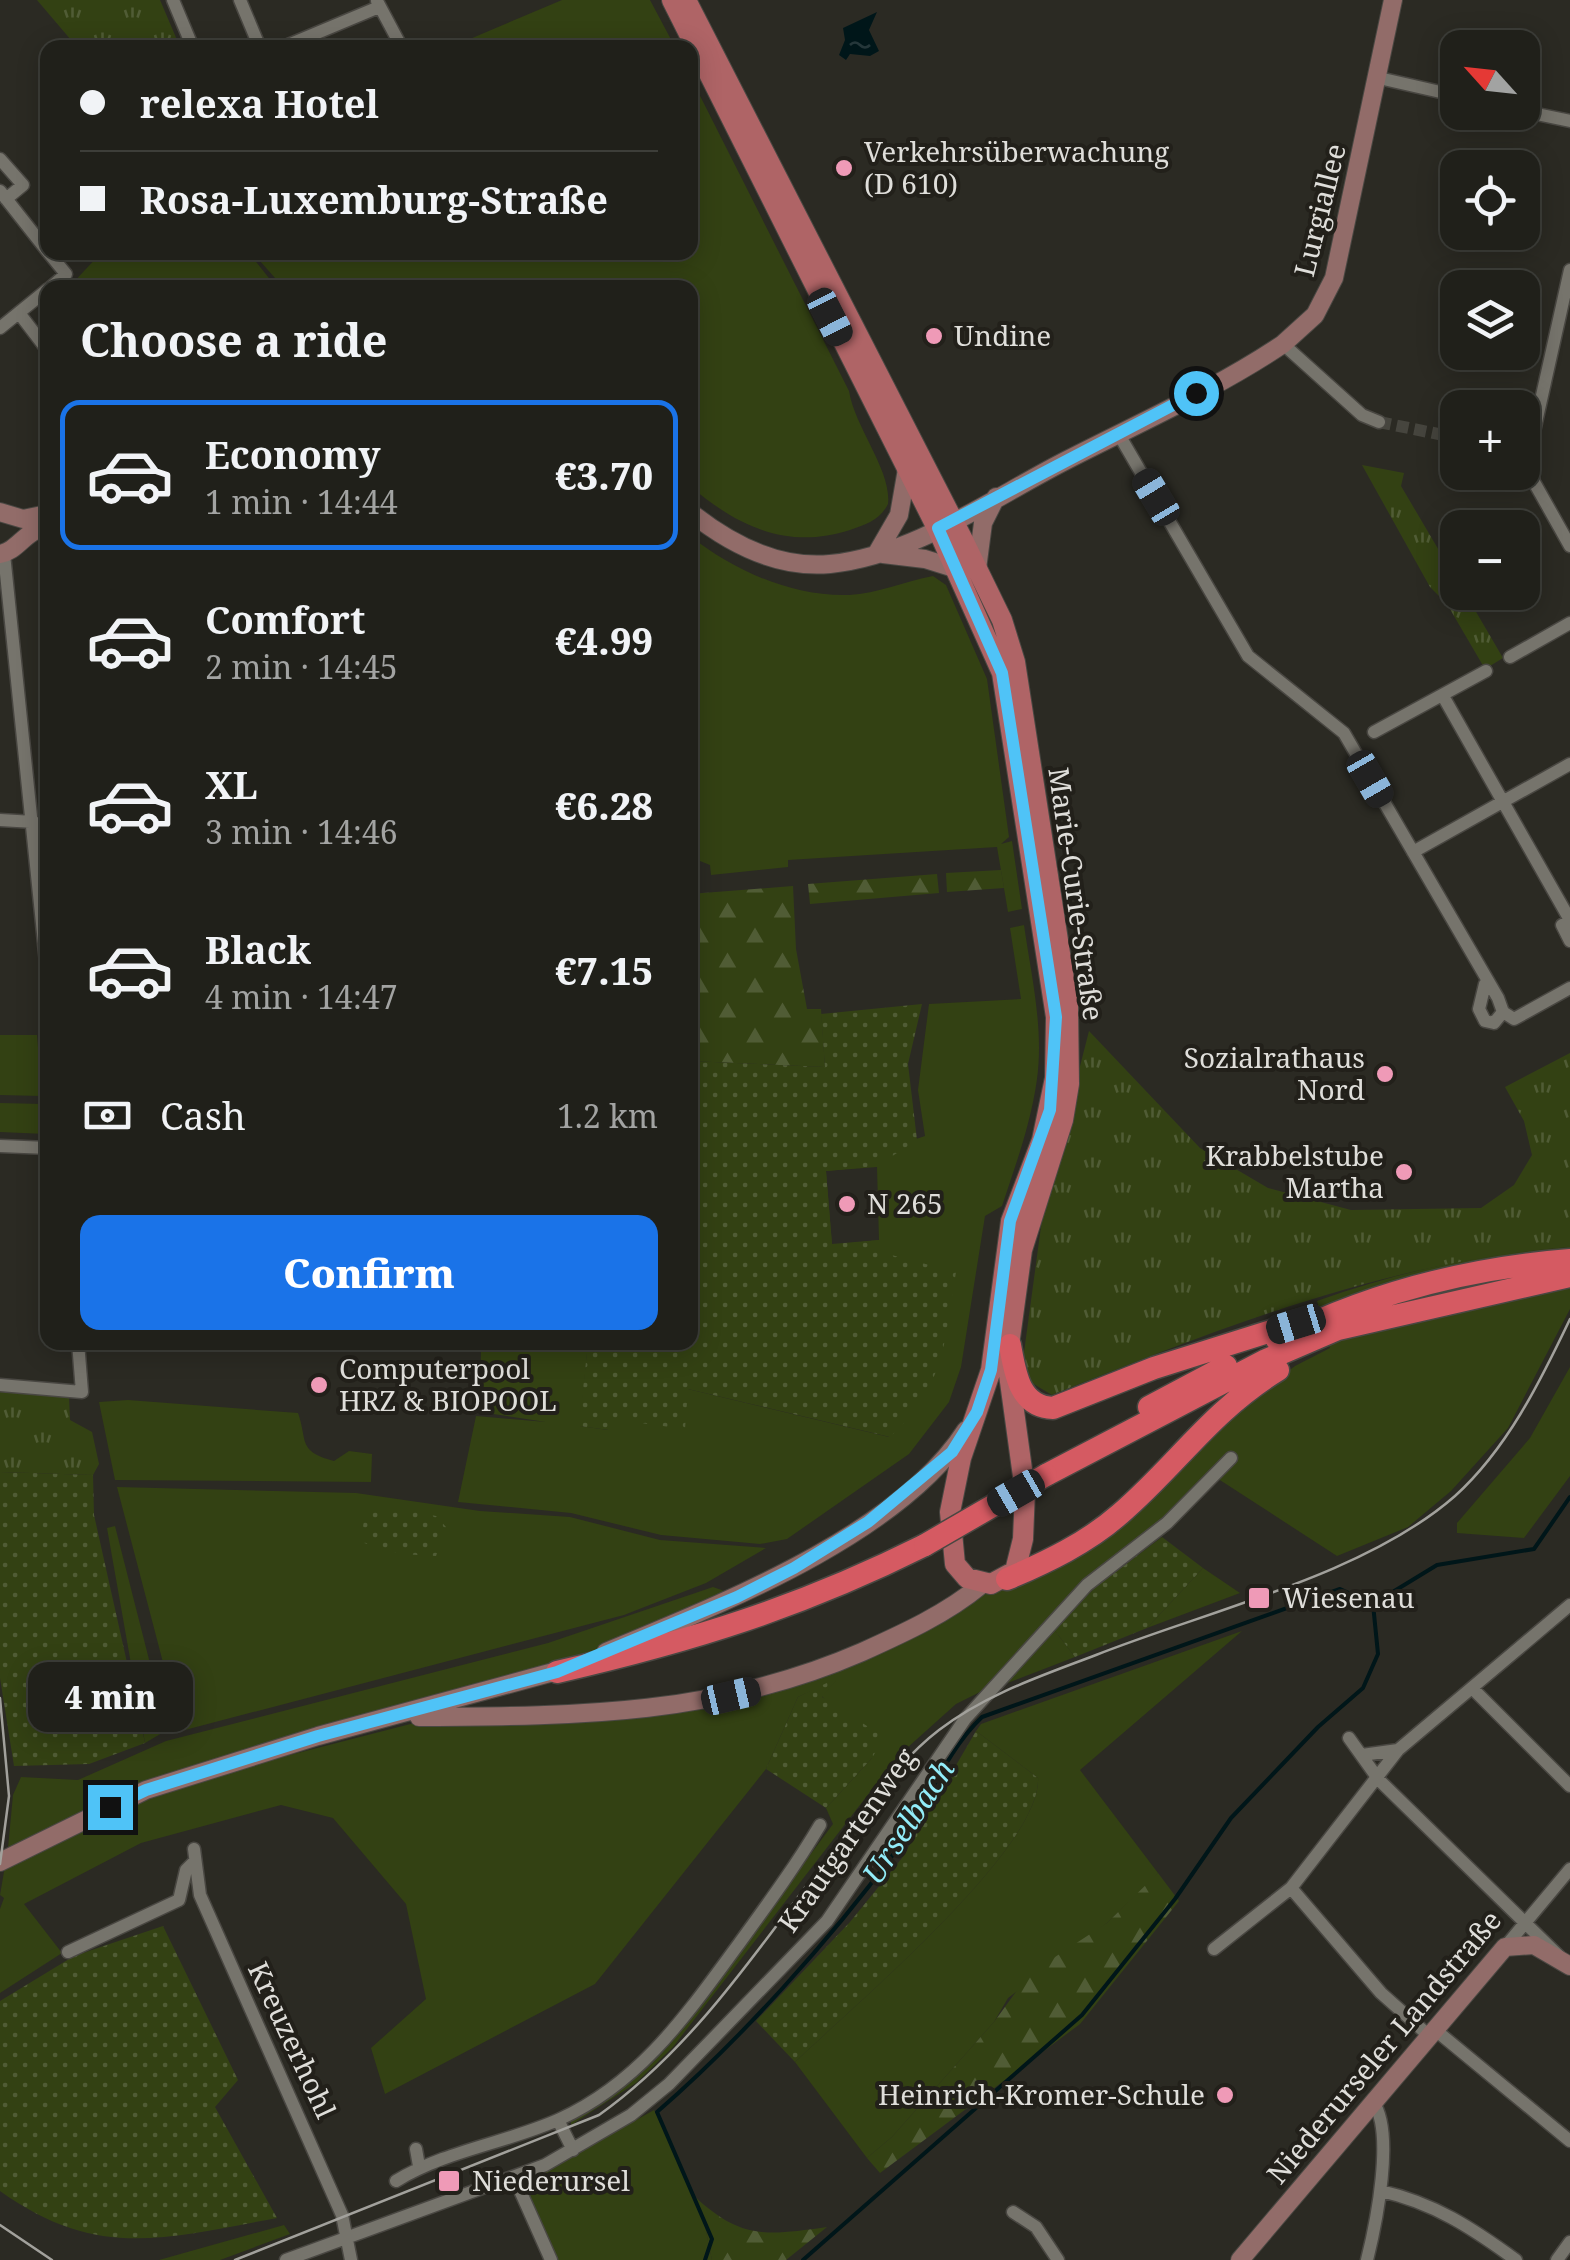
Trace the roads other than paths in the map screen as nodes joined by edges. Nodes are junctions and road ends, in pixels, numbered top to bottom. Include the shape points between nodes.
1 (173, 0) edge
2 (240, 0) edge
3 (672, 0) edge
4 (686, 0) edge
5 (1394, 0) edge
6 (378, 4) edge
7 (190, 40) edge
8 (257, 40) edge
9 (299, 40) edge
10 (398, 40) edge
11 (692, 40) edge
12 (698, 52) edge
13 (1379, 78) junction
14 (1440, 92) edge
15 (1540, 115) edge
16 (1570, 121) edge
17 (0, 159) edge
18 (5, 175) edge
19 (3, 195) edge
20 (40, 242) edge
21 (55, 260) edge
22 (1570, 270) edge
23 (58, 280) edge
24 (40, 295) edge
25 (19, 313) junction
26 (0, 328) edge
27 (40, 340) edge
28 (1283, 344) junction
29 (1540, 395) edge
30 (1379, 422) tunnel mouth
31 (1118, 433) junction
32 (908, 469) junction
33 (1539, 490) edge
34 (996, 496) junction
35 (7, 514) edge
36 (40, 514) edge
37 (698, 518) edge
38 (945, 524) junction
39 (40, 529) edge
40 (20, 539) junction
41 (1569, 543) edge
42 (2, 554) edge
43 (877, 554) junction
44 (967, 569) junction
45 (1570, 623) edge
46 (1510, 657) dead end
47 (1486, 671) dead end
48 (1444, 696) junction
49 (1374, 732) dead end
50 (1570, 764) edge
51 (1504, 802) junction
52 (0, 820) edge
53 (34, 822) junction
54 (1413, 852) junction
55 (40, 891) edge
56 (1570, 920) edge
57 (1570, 941) edge
58 (1486, 984) junction
59 (1570, 988) edge
60 (1503, 1012) junction
61 (0, 1146) edge
62 (40, 1148) edge
63 (1570, 1260) edge
64 (1570, 1276) edge
65 (1337, 1327) junction
66 (1010, 1345) junction
67 (79, 1350) edge
68 (0, 1385) edge
69 (977, 1412) junction
70 (1231, 1458) dead end
71 (1007, 1579) junction
72 (981, 1585) junction
73 (1570, 1605) edge
74 (557, 1672) junction
75 (1472, 1688) junction
76 (394, 1717) junction
77 (1349, 1738) dead end
78 (1398, 1750) junction
79 (1362, 1754) junction
80 (1378, 1780) junction
81 (1570, 1786) edge
82 (820, 1825) dead end
83 (0, 1862) edge
84 (1570, 1869) edge
85 (1290, 1888) junction
86 (1525, 1922) junction
87 (1505, 1946) junction
88 (1214, 1949) dead end
89 (68, 1952) dead end
90 (1565, 1962) edge
91 (1430, 2031) junction
92 (1373, 2102) junction
93 (558, 2120) junction
94 (1570, 2141) edge
95 (416, 2149) dead end
96 (574, 2150) junction
97 (420, 2166) junction
98 (514, 2176) junction
99 (396, 2181) dead end
100 (1381, 2191) junction
101 (1012, 2212) dead end
102 (349, 2237) junction
103 (1570, 2242) edge
104 (286, 2260) edge
105 (351, 2260) edge
106 (551, 2260) edge
107 (1058, 2260) edge
108 (1240, 2260) edge
109 (1367, 2260) edge
110 (1516, 2260) edge
111 (1557, 2260) edge

1 - 7 street
2 - 8 street
3 - 11 main road, Marie-Curie-Straße
4 - 38 main road, Marie-Curie-Straße
5 - 13 main road, Lurgiallee
6 - 9 street
6 - 10 street
12 - 32 main road, Marie-Curie-Straße
13 - 14 street
13 - 28 main road, Lurgiallee via 1334,278 1315,315
15 - 16 street
17 - 18 street
18 - 19 street via 23,185
19 - 20 street
21 - 23 street via 66,274
22 - 29 street
24 - 25 street
25 - 26 street
25 - 27 street
28 - 30 street
28 - 31 main road, Lurgiallee
31 - 34 main road, Lurgiallee
31 - 54 street via 1248,656 1344,734
32 - 38 main road, Marie-Curie-Straße
32 - 43 main road via 899,515
33 - 41 street
34 - 38 main road, Lurgiallee
34 - 44 main road
35 - 36 main road
35 - 40 main road
37 - 43 main road via 736,544 776,559 833,564
38 - 43 main road, Lurgiallee
38 - 44 main road, Marie-Curie-Straße
39 - 40 main road
40 - 42 main road
42 - 53 street
43 - 44 main road
44 - 66 main road, Marie-Curie-Straße via 1015,662 1068,1004 1066,1102 1022,1250
44 - 69 main road, Marie-Curie-Straße via 1002,673 1056,1017 1050,1110 1010,1221 991,1370
45 - 46 street
47 - 48 street
48 - 49 street
48 - 51 street
50 - 51 street
51 - 54 street
51 - 56 street
52 - 53 street
53 - 55 street
54 - 58 street
56 - 57 street via 1562,926
58 - 60 street
58 - 60 street via 1480,1009 1485,1021 1500,1020
59 - 60 street via 1514,1019
61 - 62 street
63 - 65 highway via 1496,1267 1418,1285
64 - 65 highway
65 - 66 highway via 1154,1368 1052,1408 1024,1394
65 - 71 highway via 1236,1396 1117,1517 1077,1546
65 - 74 highway, bridge via 1169,1396 1053,1472 844,1584 688,1642
66 - 71 main road, Marie-Curie-Straße via 1008,1385 1025,1506 1019,1562
67 - 68 street via 82,1392
69 - 72 main road, Marie-Curie-Straße via 953,1488 950,1538 955,1564
69 - 74 main road via 932,1470 868,1522 794,1568
70 - 96 street, Krautgartenweg via 1167,1523 1087,1585 965,1718 827,1921 756,1998 631,2116
71 - 72 main road
72 - 76 main road via 954,1607 800,1679 696,1704 589,1716
73 - 75 street
74 - 76 main road
75 - 78 street
75 - 81 street
76 - 83 main road via 146,1790
77 - 79 street
78 - 79 street
78 - 80 street
79 - 80 street
80 - 85 street
80 - 86 street
82 - 93 street, Krautgartenweg via 667,2042 595,2101
84 - 86 street, Niederurseler Landstraße
85 - 88 street
85 - 91 street via 1381,1992
86 - 87 street, Niederurseler Landstraße
86 - 90 street
87 - 90 main road via 1534,1945
87 - 91 main road, Niederurseler Landstraße
89 - 102 street, Kreuzerhohl via 179,1900 194,1856 200,1896 219,1944 295,2101
91 - 92 main road, Niederurseler Landstraße
91 - 94 street
92 - 100 street via 1381,2113
92 - 108 main road, Niederurseler Landstraße
93 - 96 street
93 - 97 street, Krautgartenweg
95 - 97 street
96 - 98 street, Krautgartenweg
97 - 99 street, Krautgartenweg
98 - 102 street, Krautgartenweg
98 - 106 street
100 - 109 street
100 - 110 street via 1422,2200
101 - 107 street via 1036,2228
102 - 104 street, Krautgartenweg
102 - 105 street, Kreuzerhohl
103 - 111 street

